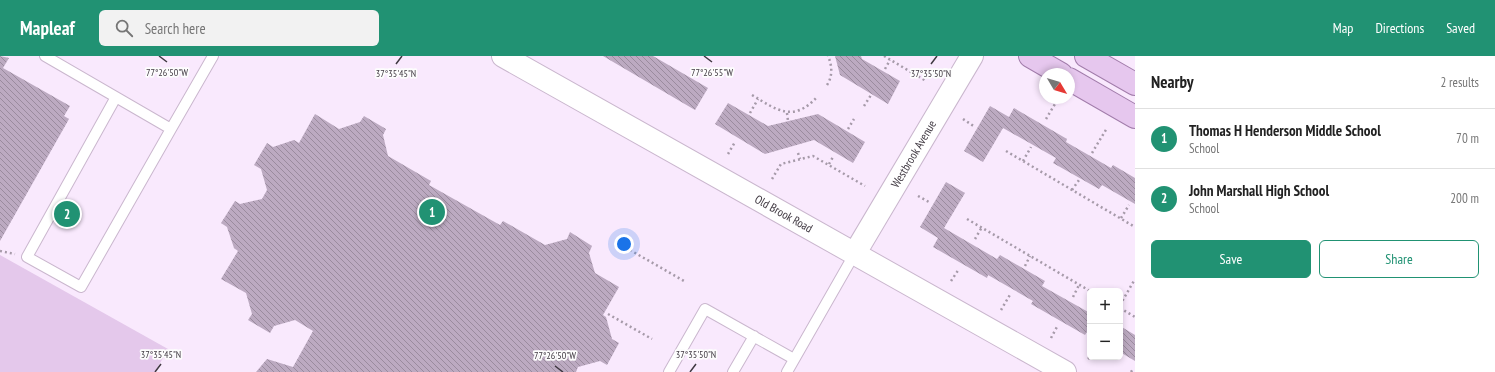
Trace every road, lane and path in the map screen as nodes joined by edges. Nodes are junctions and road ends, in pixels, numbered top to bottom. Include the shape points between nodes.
1 (45, 56) edge
2 (213, 56) edge
3 (503, 56) edge
4 (828, 56) edge
5 (884, 56) edge
6 (972, 56) edge
7 (1030, 56) edge
8 (1086, 56) edge
9 (890, 60) junction
10 (1051, 68) edge
11 (885, 69) dead end
12 (926, 81) dead end
13 (1075, 82) edge
14 (1135, 84) edge
15 (827, 85) dead end
16 (752, 95) dead end
17 (871, 95) dead end
18 (116, 97) junction
19 (817, 97) dead end
20 (758, 99) junction
21 (1055, 104) edge
22 (864, 106) dead end
23 (750, 113) dead end
24 (787, 113) junction
25 (1135, 117) edge
26 (854, 118) dead end
27 (963, 120) dead end
28 (1046, 120) dead end
29 (788, 121) dead end
30 (975, 127) dead end
31 (1107, 128) dead end
32 (171, 129) junction
33 (848, 129) dead end
34 (735, 142) dead end
35 (1031, 147) dead end
36 (1006, 151) dead end
37 (798, 153) dead end
38 (728, 154) dead end
39 (1092, 154) dead end
40 (833, 157) dead end
41 (800, 159) junction
42 (1023, 161) junction
43 (829, 164) junction
44 (772, 179) dead end
45 (1079, 180) dead end
46 (865, 186) dead end
47 (1072, 190) junction
48 (918, 196) dead end
49 (929, 202) dead end
50 (1129, 205) dead end
51 (1121, 218) junction
52 (967, 219) dead end
53 (1135, 227) edge
54 (982, 228) junction
55 (975, 239) dead end
56 (630, 250) dead end
57 (855, 253) junction
58 (1030, 256) junction
59 (1025, 266) dead end
60 (959, 269) dead end
61 (1135, 279) edge
62 (684, 281) dead end
63 (951, 281) dead end
64 (1080, 285) junction
65 (1087, 289) edge
66 (1011, 293) dead end
67 (1073, 297) dead end
68 (1123, 300) edge
69 (1001, 310) dead end
70 (1123, 310) edge
71 (608, 314) dead end
72 (1135, 317) edge
73 (1058, 325) dead end
74 (754, 336) junction
75 (1051, 338) dead end
76 (652, 339) dead end
77 (794, 359) junction
78 (1133, 369) dead end
79 (669, 372) edge
80 (733, 372) edge
81 (787, 372) edge
82 (1065, 372) edge
83 (1131, 372) edge

1 - 18 lane
2 - 32 lane
3 - 57 street, Old Brook Road
4 - 15 path via 832,70
5 - 9 path
6 - 57 street, Westbrook Avenue
7 - 10 main road
8 - 14 main road
9 - 11 path
9 - 12 path
13 - 25 main road
16 - 20 path
17 - 22 path
18 - 32 lane
18 - 32 lane via 27,256 81,287
19 - 24 path via 805,108
20 - 23 path
20 - 24 path via 776,110
21 - 28 path
24 - 29 path
26 - 33 path
27 - 30 path
31 - 39 path
34 - 38 path
35 - 42 path
36 - 42 path
37 - 41 path
40 - 43 path
41 - 43 path via 814,156
41 - 44 path via 780,165
42 - 47 path
43 - 46 path
45 - 47 path
47 - 51 path
48 - 49 path
50 - 51 path
51 - 53 path
52 - 54 path
54 - 55 path
54 - 58 path
56 - 62 path
57 - 77 lane
57 - 82 street, Old Brook Road
58 - 59 path
58 - 64 path
60 - 63 path
61 - 68 path
64 - 65 path
64 - 67 path
66 - 69 path
70 - 72 path
71 - 76 path
73 - 75 path
74 - 77 lane
74 - 79 lane via 705,309
74 - 80 lane
77 - 81 lane
78 - 83 path

